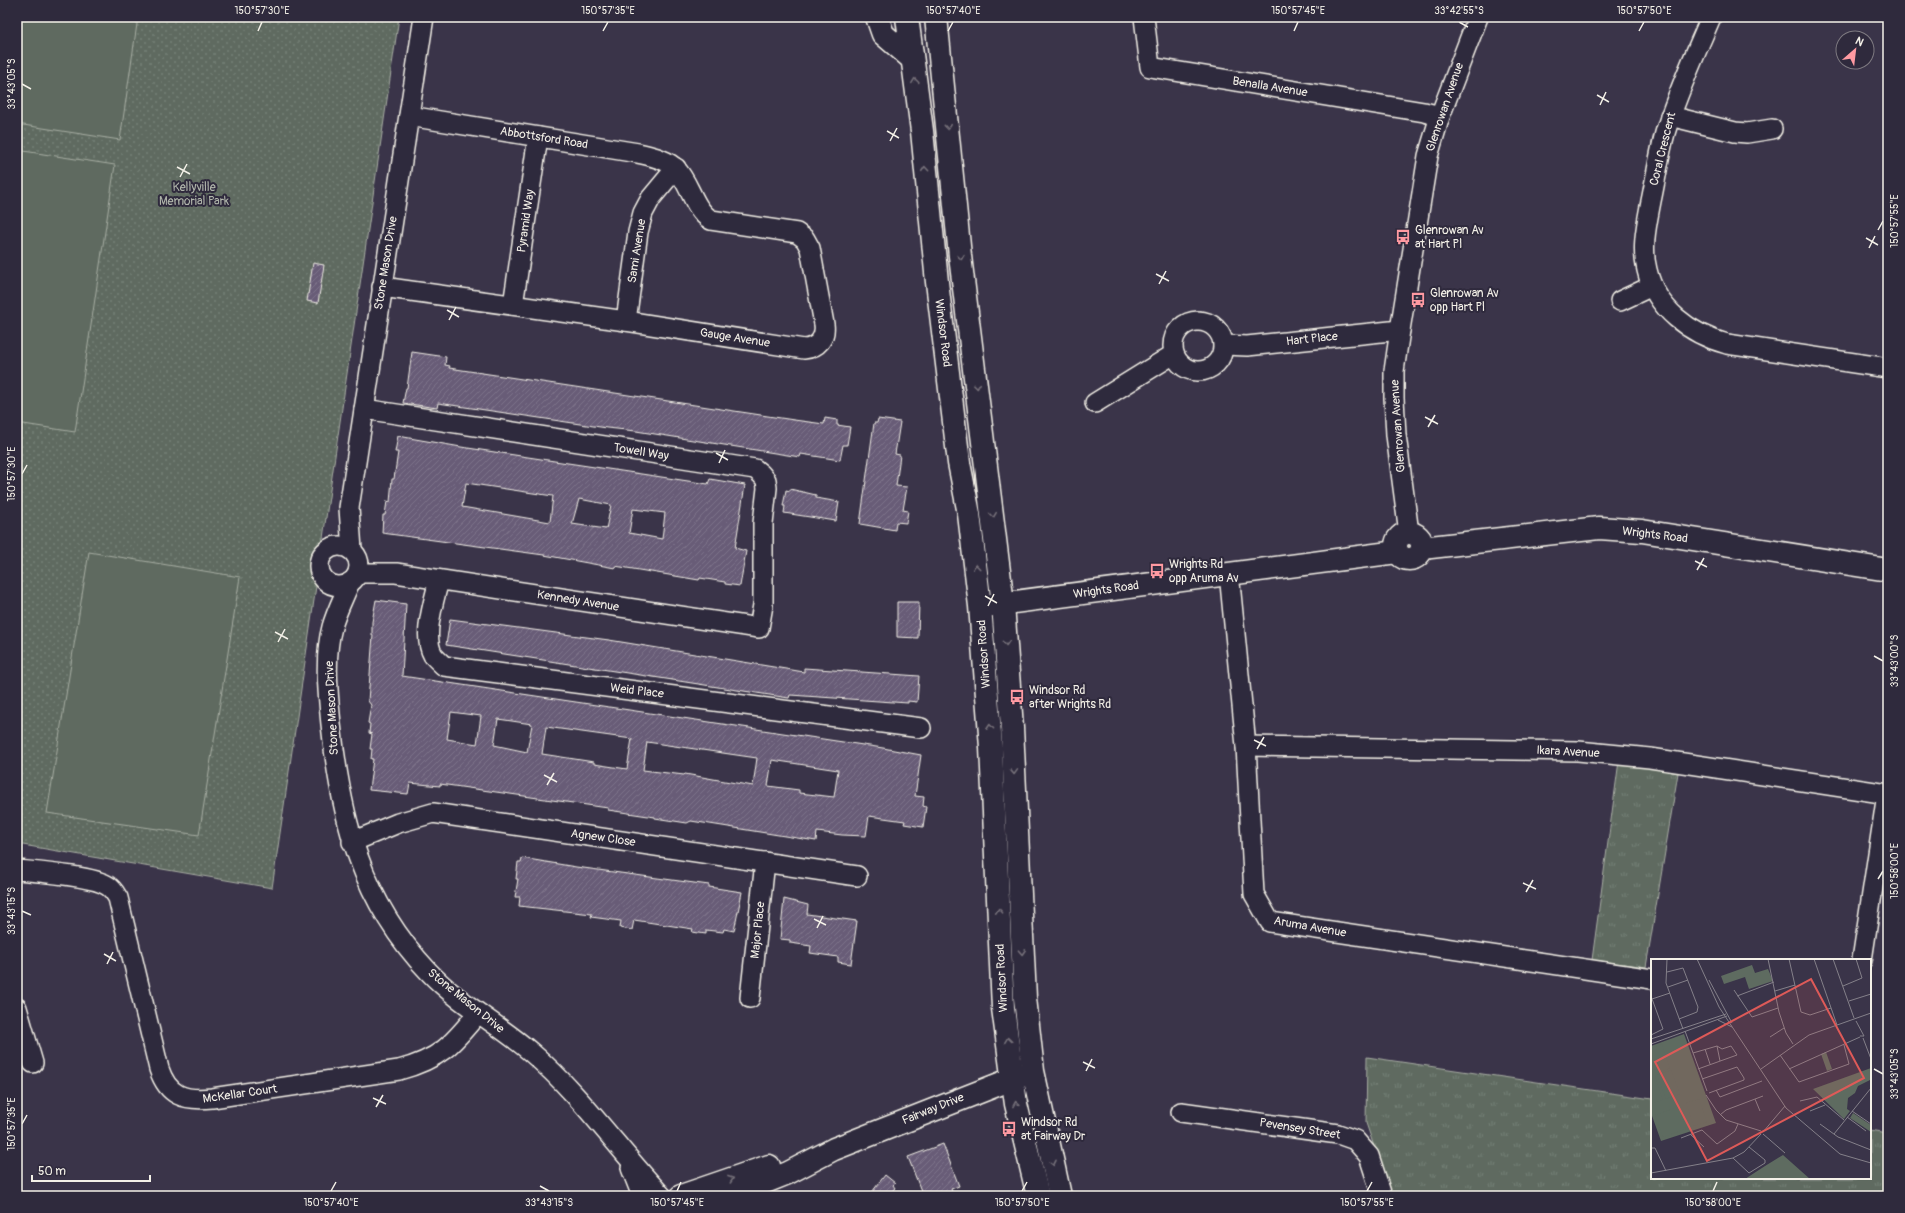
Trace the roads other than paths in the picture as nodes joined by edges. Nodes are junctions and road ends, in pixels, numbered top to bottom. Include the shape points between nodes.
1 (424, 17) edge
2 (877, 17) edge
3 (907, 17) edge
4 (936, 17) edge
5 (1144, 17) edge
6 (1478, 17) edge
7 (1711, 17) edge
8 (912, 58) junction
9 (410, 116) junction
10 (1440, 116) junction
11 (1670, 116) junction
12 (1772, 129) dead end
13 (538, 137) junction
14 (676, 168) junction
15 (1652, 286) junction
16 (382, 287) junction
17 (1620, 301) dead end
18 (513, 305) junction
19 (626, 321) junction
20 (1400, 330) junction
21 (1224, 345) junction
22 (1174, 354) junction
23 (1888, 368) edge
24 (1095, 403) dead end
25 (364, 409) junction
26 (1415, 540) junction
27 (351, 562) junction
28 (1888, 570) edge
29 (1229, 573) junction
30 (325, 579) junction
31 (438, 580) junction
32 (1003, 604) junction
33 (980, 606) junction
34 (332, 628) junction
35 (759, 628) joint
36 (920, 728) dead end
37 (1246, 746) junction
38 (1888, 794) edge
39 (352, 842) junction
40 (764, 862) junction
41 (17, 870) edge
42 (857, 876) dead end
43 (1862, 959) edge
44 (1651, 979) edge
45 (750, 998) dead end
46 (17, 1008) edge
47 (478, 1013) junction
48 (33, 1063) dead end
49 (1033, 1071) junction
50 (1013, 1079) junction
51 (1181, 1112) dead end
52 (834, 1148) junction
53 (626, 1157) junction
54 (642, 1196) edge
55 (662, 1196) edge
56 (681, 1196) edge
57 (731, 1196) edge
58 (1038, 1196) edge
59 (1060, 1196) edge
60 (1382, 1196) edge

1 - 9 street, Stone Mason Drive
2 - 8 main road via 883,34
3 - 8 main road, Windsor Road
4 -> 32 main road, Windsor Road via 960,256
5 - 10 street, Benalla Avenue via 1150,67
6 - 10 street, Glenrowan Avenue
7 - 11 street, Coral Crescent
33 -> 8 main road, Windsor Road via 938,290
9 - 13 street, Abbottsford Road
9 - 16 street, Stone Mason Drive
10 - 20 street, Glenrowan Avenue via 1428,156
11 - 12 street via 1735,132
11 - 15 street, Coral Crescent via 1645,235 1645,259
13 - 14 street, Abbottsford Road via 638,153
13 - 18 street, Pyramid Way
14 - 19 street, Sami Avenue via 651,198 643,213
14 - 19 street, Gauge Avenue via 703,214 711,220 792,232 805,239 810,248 824,333 815,347 804,349
15 - 17 street
15 - 23 street, Coral Crescent via 1665,307 1694,331 1709,339 1727,344
16 - 18 street, Gauge Avenue
16 - 25 street, Stone Mason Drive
18 - 19 street, Gauge Avenue
20 - 21 street, Hart Place via 1247,346
20 - 26 street, Glenrowan Avenue via 1394,371 1396,435
21 - 22 street via 1223,353 1214,366 1199,372 1183,367
21 - 22 street via 1218,331 1205,322 1198,321 1183,326 1178,332 1173,346
22 - 24 street
25 - 27 street, Stone Mason Drive via 349,508
25 - 35 street, Towell Way via 755,469 766,480 767,488 763,523 763,605
26 - 28 main road, Wrights Road via 1599,528 1642,532
26 - 29 main road, Wrights Road via 1419,554 1413,558 1402,557 1397,552
27 - 30 street via 337,586
27 - 30 street, Stone Mason Drive via 323,553 320,560 321,573
27 - 31 street, Kennedy Avenue
27 - 34 street, Stone Mason Drive
29 - 32 main road, Wrights Road
29 - 37 street, Aruma Avenue
30 - 34 street, Stone Mason Drive
31 - 35 street, Kennedy Avenue
31 - 36 street, Weid Place via 429,627 429,643 434,656 444,666
32 - 33 main road, Wrights Road
32 -> 49 main road, Windsor Road via 1012,728 1025,998
50 -> 33 main road, Windsor Road via 1003,1008 991,747
34 - 39 street, Stone Mason Drive via 329,712 335,771
37 - 38 street, Ikara Avenue via 1578,751 1650,758
37 - 44 street, Aruma Avenue via 1254,894 1270,922
38 - 43 street
39 - 40 street, Agnew Close via 398,823 433,813
39 - 47 street, Stone Mason Drive via 365,878 401,941 430,973
40 - 42 street, Agnew Close
40 - 45 street, Major Place
41 - 47 street, McKellar Court via 92,880 113,890 118,898 163,1081 170,1090 182,1097 196,1100 212,1098 419,1065 450,1046
46 - 48 street
47 - 53 street, Stone Mason Drive via 531,1052 577,1097
49 - 50 main road, Fairway Drive
49 -> 59 main road, Windsor Road
50 - 52 main road, Fairway Drive
58 -> 50 main road, Windsor Road via 1016,1104
51 - 60 street, Pevensey Street via 1338,1134 1355,1140 1369,1156
56 -> 52 main road, Fairway Drive via 782,1161
52 - 57 main road, Fairway Drive via 788,1173
53 - 54 street, Stone Mason Drive
53 - 55 street, Stone Mason Drive

